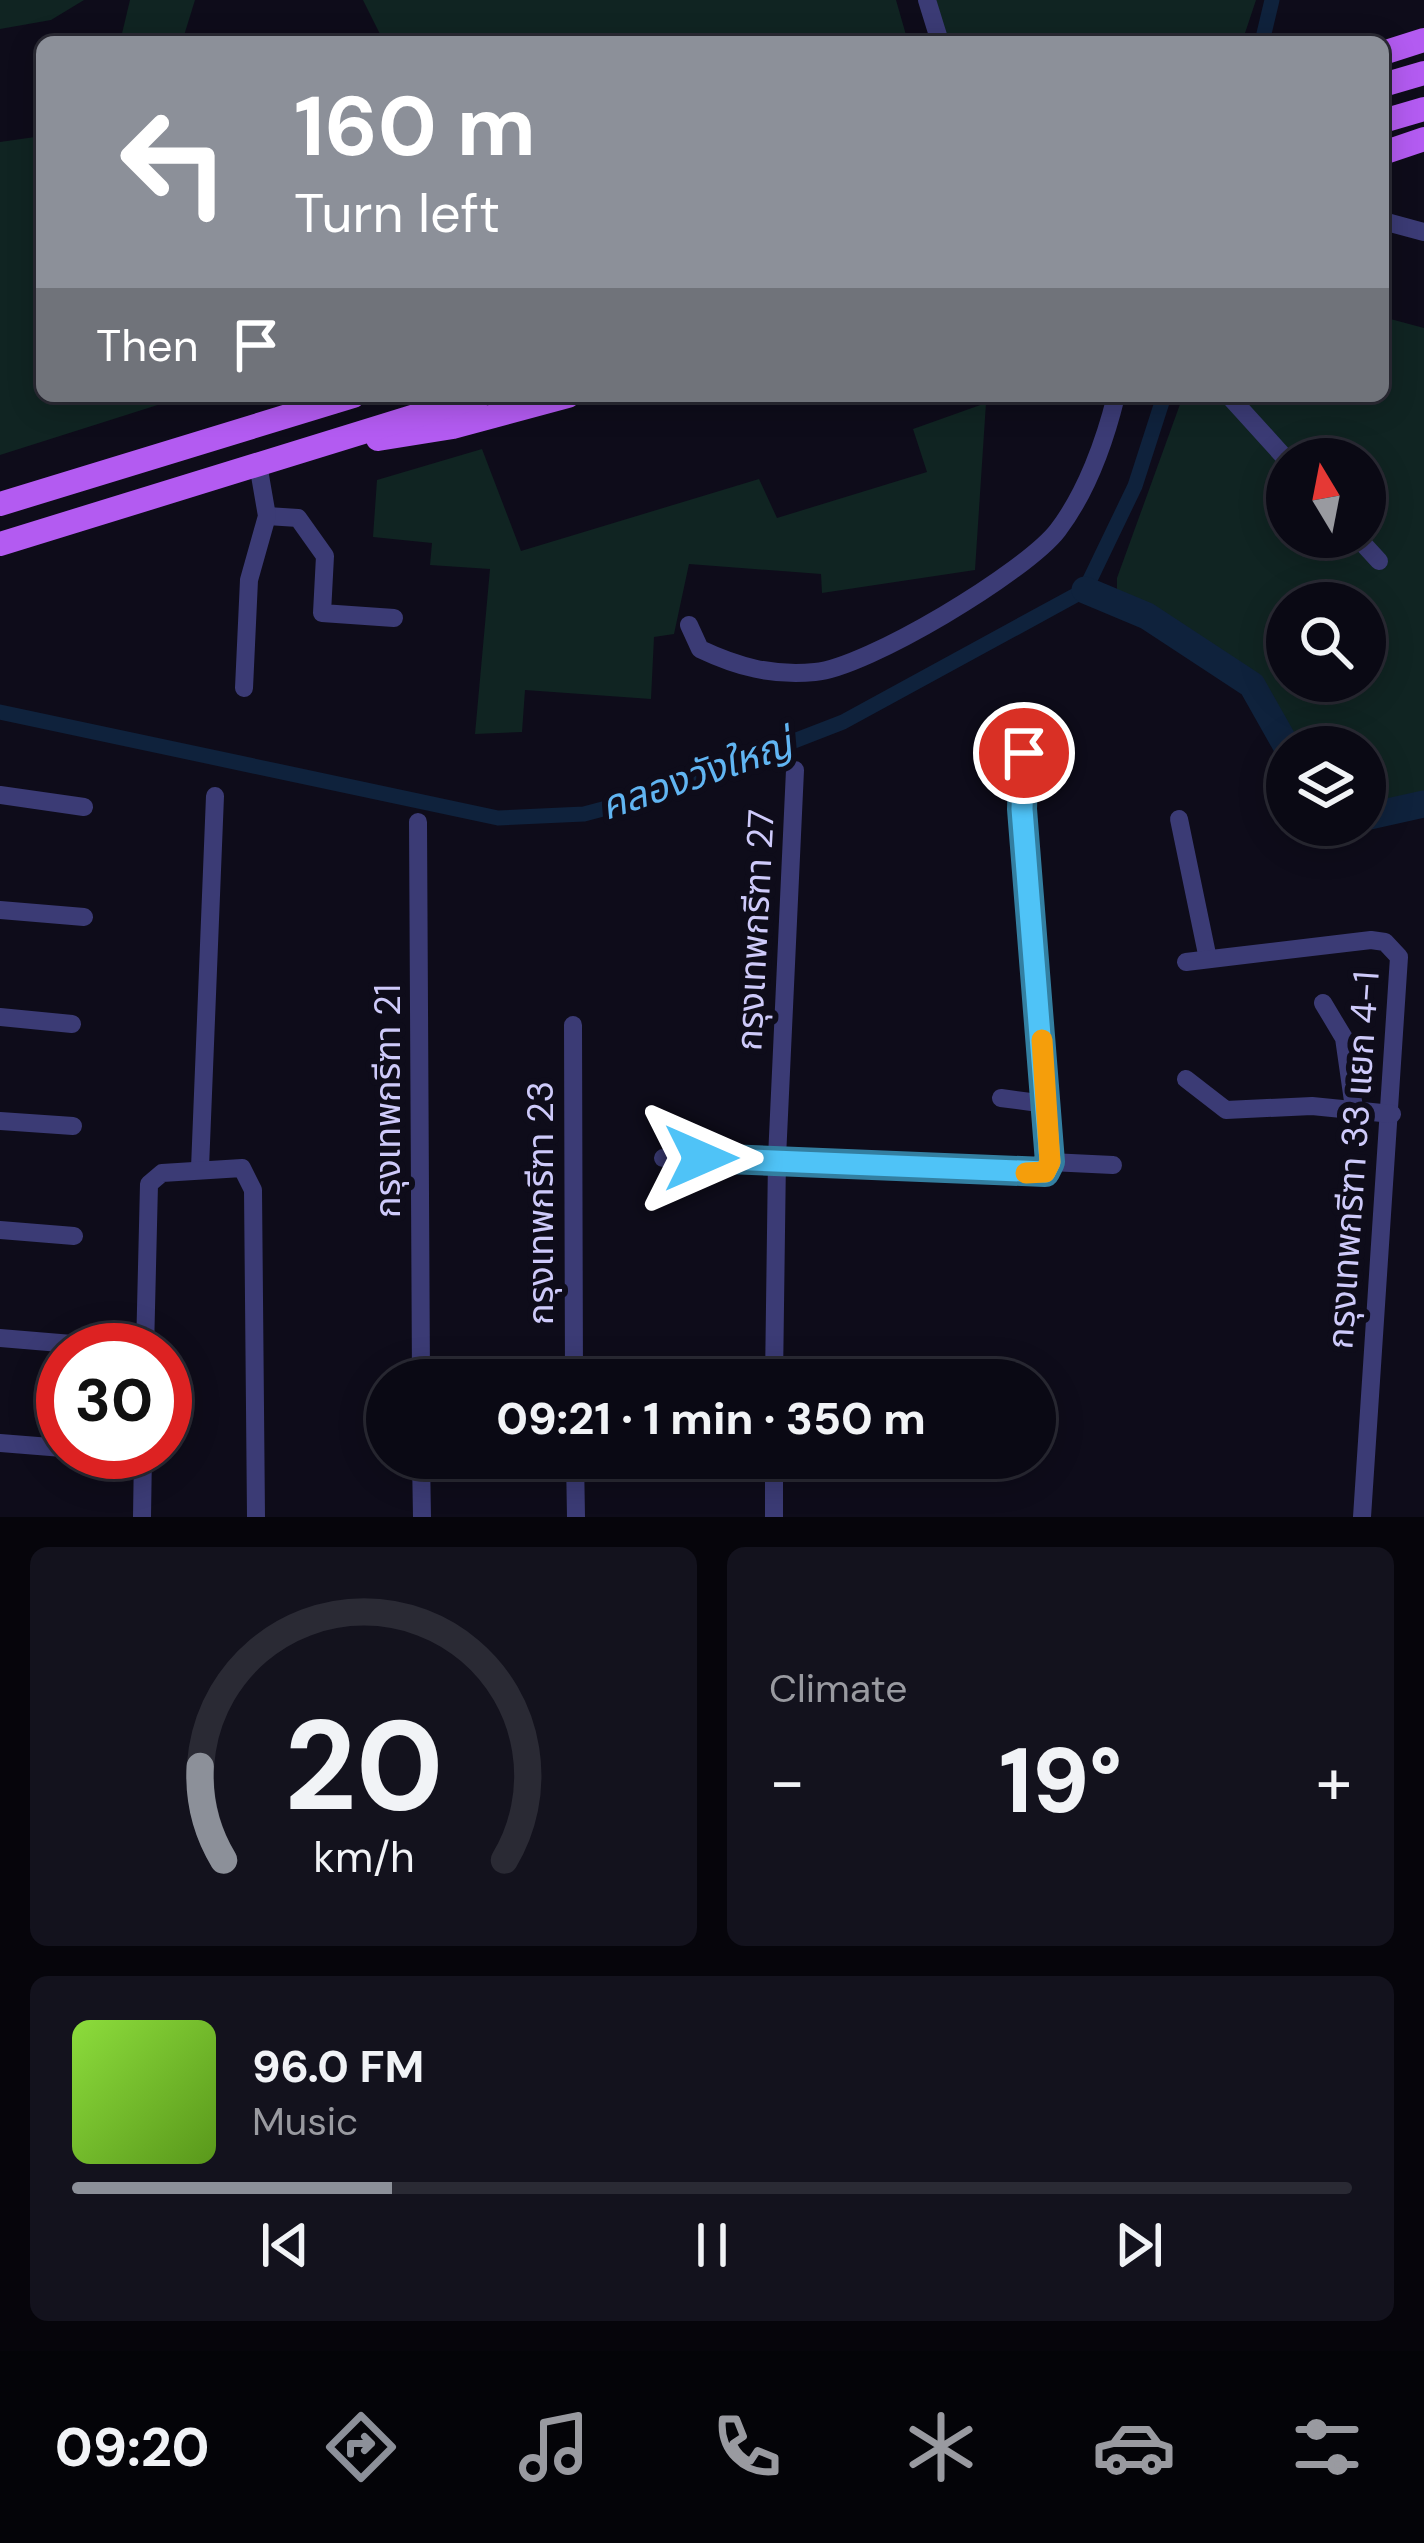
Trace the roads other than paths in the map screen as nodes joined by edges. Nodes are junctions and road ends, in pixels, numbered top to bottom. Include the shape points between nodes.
1 (926, 0) edge
2 (938, 36) edge
3 (1424, 40) edge
4 (1389, 55) edge
5 (1424, 73) edge
6 (1389, 83) edge
7 (1424, 109) edge
8 (1389, 123) edge
9 (1389, 127) edge
10 (1423, 140) edge
11 (1389, 151) edge
12 (1389, 223) edge
13 (1424, 232) edge
14 (325, 402) edge
15 (461, 402) edge
16 (544, 402) edge
17 (1114, 402) edge
18 (1234, 402) edge
19 (1267, 438) edge
20 (339, 440) junction
21 (258, 464) junction
22 (0, 504) edge
23 (268, 516) junction
24 (0, 544) edge
25 (1376, 558) edge
26 (1379, 561) dead end
27 (394, 618) dead end
28 (689, 625) dead end
29 (244, 688) dead end
30 (1024, 753) dead end
31 (795, 770) dead end
32 (0, 795) edge
33 (215, 796) dead end
34 (83, 807) dead end
35 (1179, 819) dead end
36 (418, 822) dead end
37 (0, 910) edge
38 (84, 917) dead end
39 (1208, 959) junction
40 (1186, 962) dead end
41 (1323, 1003) dead end
42 (0, 1017) edge
43 (72, 1024) dead end
44 (573, 1025) dead end
45 (1186, 1079) dead end
46 (1001, 1098) dead end
47 (1046, 1104) junction
48 (1354, 1108) junction
49 (1392, 1114) junction
50 (0, 1121) edge
51 (73, 1126) dead end
52 (663, 1158) dead end
53 (777, 1158) junction
54 (1050, 1162) junction
55 (1113, 1165) dead end
56 (200, 1168) junction
57 (0, 1230) edge
58 (74, 1236) dead end
59 (146, 1323) edge
60 (0, 1338) edge
61 (36, 1341) edge
62 (421, 1359) edge
63 (574, 1359) edge
64 (774, 1359) edge
65 (0, 1443) edge
66 (36, 1446) edge
67 (143, 1479) edge
68 (421, 1479) edge
69 (575, 1479) edge
70 (774, 1479) edge
71 (142, 1517) edge
72 (256, 1517) edge
73 (422, 1517) edge
74 (576, 1517) edge
75 (774, 1517) edge
76 (1361, 1517) edge

1 - 2 street
3 - 4 main road
5 - 6 main road
7 - 8 main road
9 - 10 main road
10 - 11 main road
12 - 13 street
14 - 22 main road
15 - 20 main road
16 - 20 main road via 396,439
17 - 28 street via 1057,532 1000,580 863,658 820,672 741,668 700,649
18 - 19 street
20 - 21 main road
21 - 23 street
21 - 24 main road
23 - 27 street via 298,518 326,556 322,613
23 - 29 street via 249,580
25 - 26 street
30 - 47 street
31 - 53 street, กรุงเทพกรีฑา 27
32 - 34 street
33 - 56 street
35 - 39 street
36 - 62 street, กรุงเทพกรีฑา 21
37 - 38 street
39 - 40 street, กรุงเทพกรีฑา 33 แยก 4-1
39 - 49 street, กรุงเทพกรีฑา 33 แยก 4-1 via 1371,940 1394,950 1401,973
41 - 48 street via 1343,1038
42 - 43 street
44 - 63 street, กรุงเทพกรีฑา 23
45 - 48 street via 1226,1110
46 - 47 street
47 - 54 street
48 - 49 street
49 - 76 street, กรุงเทพกรีฑา 33 แยก 4-1
50 - 51 street
52 - 53 street
53 - 54 street via 1031,1173 1045,1172
53 - 64 street, กรุงเทพกรีฑา 27
54 - 55 street
56 - 59 street via 156,1174 149,1184
56 - 72 street via 242,1168 253,1190
57 - 58 street
60 - 61 street
65 - 66 street
67 - 71 street
68 - 73 street
69 - 74 street
70 - 75 street

